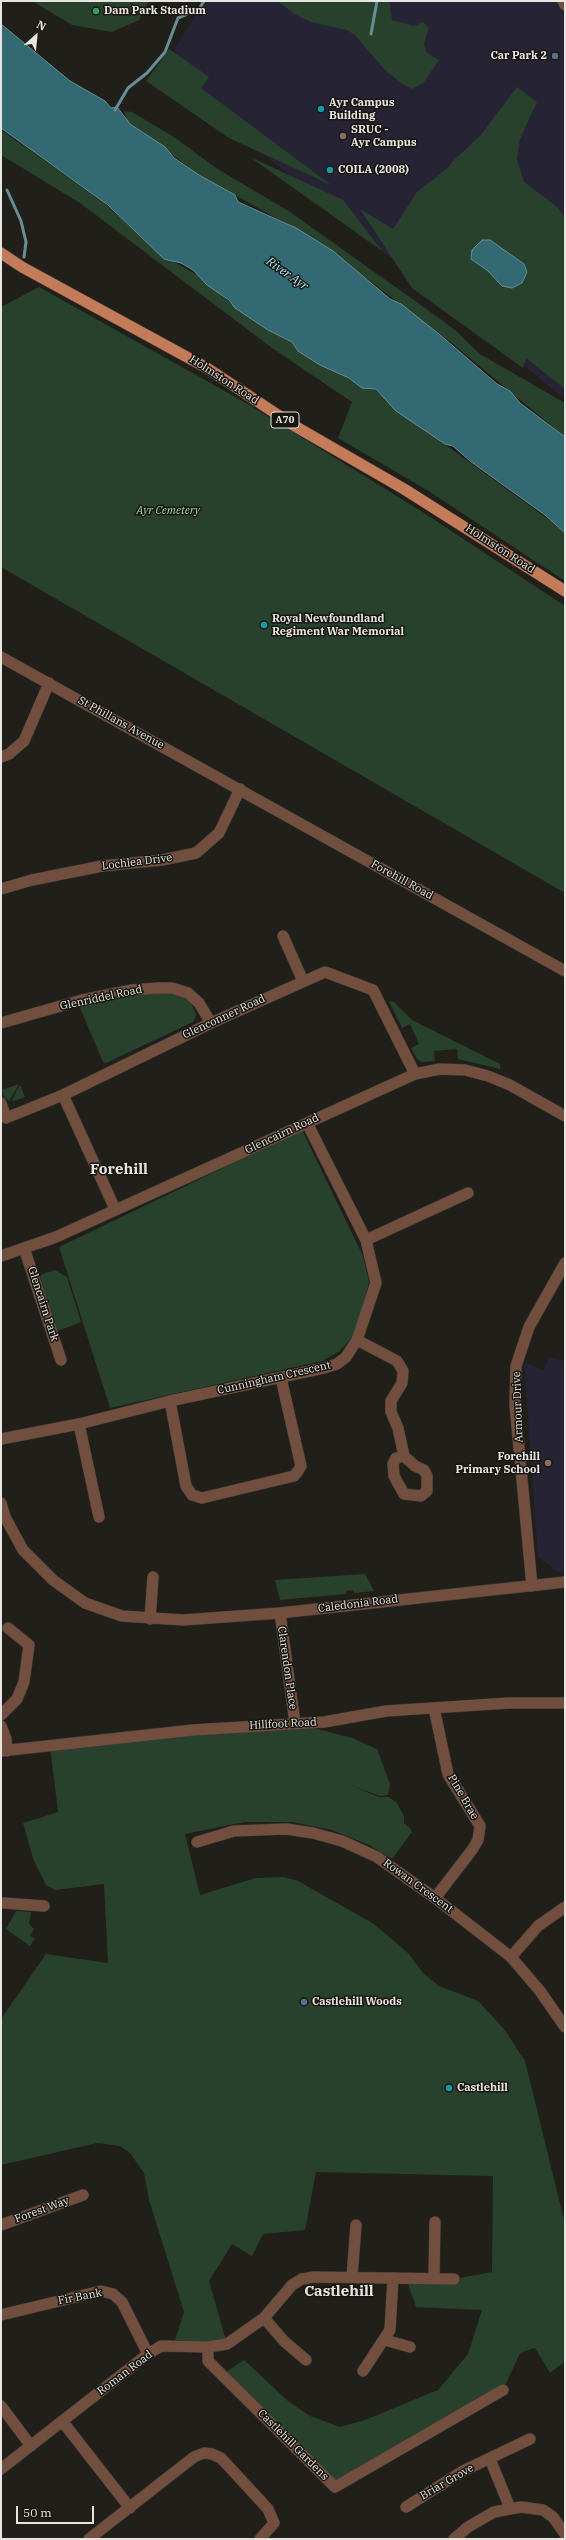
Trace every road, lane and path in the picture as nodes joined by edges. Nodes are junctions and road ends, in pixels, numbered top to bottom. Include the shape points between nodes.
1 (563, 1) edge
2 (565, 5) edge
3 (1, 254) edge
4 (565, 591) edge
5 (1, 657) edge
6 (49, 683) junction
7 (1, 756) edge
8 (240, 789) junction
9 (1, 889) edge
10 (283, 936) dead end
11 (565, 971) edge
12 (302, 981) junction
13 (211, 1022) junction
14 (1, 1023) edge
15 (415, 1074) junction
16 (63, 1095) junction
17 (1, 1103) edge
18 (565, 1116) edge
19 (307, 1123) junction
20 (468, 1193) dead end
21 (115, 1209) junction
22 (366, 1240) junction
23 (24, 1248) junction
24 (1, 1256) edge
25 (565, 1263) edge
26 (357, 1340) junction
27 (61, 1360) dead end
28 (281, 1378) junction
29 (170, 1401) junction
30 (79, 1424) junction
31 (1, 1439) edge
32 (404, 1456) dead end
33 (1, 1503) edge
34 (99, 1517) dead end
35 (153, 1577) dead end
36 (565, 1582) edge
37 (532, 1586) junction
38 (280, 1613) junction
39 (150, 1619) junction
40 (8, 1628) dead end
41 (565, 1703) edge
42 (434, 1708) junction
43 (1, 1715) edge
44 (294, 1723) junction
45 (1, 1726) edge
46 (4, 1751) edge
47 (197, 1842) dead end
48 (435, 1898) junction
49 (2, 1906) edge
50 (44, 1906) dead end
51 (565, 1907) edge
52 (511, 1957) junction
53 (565, 2027) edge
54 (83, 2195) dead end
55 (435, 2222) dead end
56 (1, 2225) edge
57 (356, 2225) dead end
58 (352, 2277) junction
59 (393, 2278) junction
60 (434, 2278) junction
61 (454, 2279) dead end
62 (1, 2315) edge
63 (264, 2318) junction
64 (385, 2340) junction
65 (208, 2347) junction
66 (410, 2347) dead end
67 (148, 2354) junction
68 (306, 2360) dead end
69 (363, 2371) dead end
70 (503, 2390) dead end
71 (1, 2406) edge
72 (62, 2421) junction
73 (530, 2439) dead end
74 (31, 2446) junction
75 (490, 2459) junction
76 (1, 2469) edge
77 (406, 2507) dead end
78 (130, 2508) junction
79 (510, 2508) junction
80 (565, 2534) edge
81 (90, 2539) edge
82 (260, 2539) edge
83 (454, 2539) edge

1 - 2 street
3 - 4 main road, Holmston Road / A70 via 207,368 293,425 404,489
5 - 6 street, St Phillans Avenue
6 - 7 street via 24,741 9,754
6 - 8 street, St Phillans Avenue
8 - 9 street, Lochlea Drive via 219,833 196,853 162,860 102,866
8 - 11 street, Forehill Road
10 - 12 street
12 - 13 street, Glenconner Road
12 - 15 street, Glenconner Road via 325,972 373,990
13 - 14 street, Glenriddel Road via 199,1003 188,993 172,988 158,988 132,990 82,1000
13 - 16 street, Glenconner Road
15 - 18 street, Glencairn Road via 440,1069 465,1070 488,1076 510,1085
15 - 19 street, Glencairn Road
16 - 17 street, Glenconner Road via 6,1118
16 - 21 street
19 - 21 street, Glencairn Road
19 - 22 street, Cunningham Crescent
20 - 22 street
21 - 23 street, Glencairn Road via 56,1237
22 - 26 street, Cunningham Crescent via 376,1283
23 - 24 street, Glencairn Road
23 - 27 street, Glencairn Park
25 - 37 street, Armour Drive via 529,1327 516,1366 515,1405
26 - 28 street, Cunningham Crescent via 346,1357 337,1364
26 - 32 street via 397,1360 403,1371 402,1383 392,1401 391,1412 398,1428
28 - 29 street, Cunningham Crescent
28 - 29 street via 301,1466 298,1471 294,1476 202,1498 192,1495 186,1486
29 - 30 street, Cunningham Crescent
30 - 31 street, Cunningham Crescent
30 - 34 street
33 - 39 street, Caledonia Road via 5,1517 24,1550 53,1580 85,1603 122,1616
35 - 39 street
36 - 37 street, Caledonia Road
37 - 38 street, Caledonia Road
38 - 39 street, Caledonia Road via 183,1620
38 - 44 street, Clarendon Place
40 - 43 street via 29,1646 24,1682 17,1699
41 - 42 street, Hillfoot Road via 509,1703
42 - 44 street, Hillfoot Road via 386,1711 324,1722
42 - 48 street, Pine Brae via 448,1774 480,1826 478,1840 472,1850
44 - 46 street, Hillfoot Road via 193,1730
45 - 46 street via 6,1739
47 - 48 street, Rowan Crescent via 234,1832 263,1828 313,1833 377,1857
48 - 52 street, Rowan Crescent
49 - 50 street
51 - 52 street via 538,1926
52 - 53 street, Rowan Crescent via 540,1991
54 - 56 street, Forest Way
55 - 60 street
57 - 58 street
58 - 59 street, Roman Road
58 - 63 street, Roman Road via 302,2279 292,2285
59 - 60 street, Roman Road
59 - 64 street via 390,2330
60 - 61 street, Roman Road
62 - 67 street, Fir Bank via 101,2291 113,2294 122,2302
63 - 65 street, Roman Road via 227,2344
63 - 68 street via 284,2341
64 - 66 street
64 - 69 street
65 - 67 street, Roman Road via 161,2346
65 - 70 street, Castlehill Gardens via 208,2361 335,2487
67 - 72 street, Roman Road
71 - 74 street
72 - 74 street, Roman Road
72 - 78 street
73 - 75 street, Briar Grove
74 - 76 street, Roman Road
75 - 77 street, Briar Grove via 437,2486
75 - 79 street
78 - 81 street
78 - 82 street via 194,2458 204,2453 212,2454 221,2458 268,2509 274,2523
79 - 80 street via 533,2507 543,2510
79 - 83 street via 481,2519

